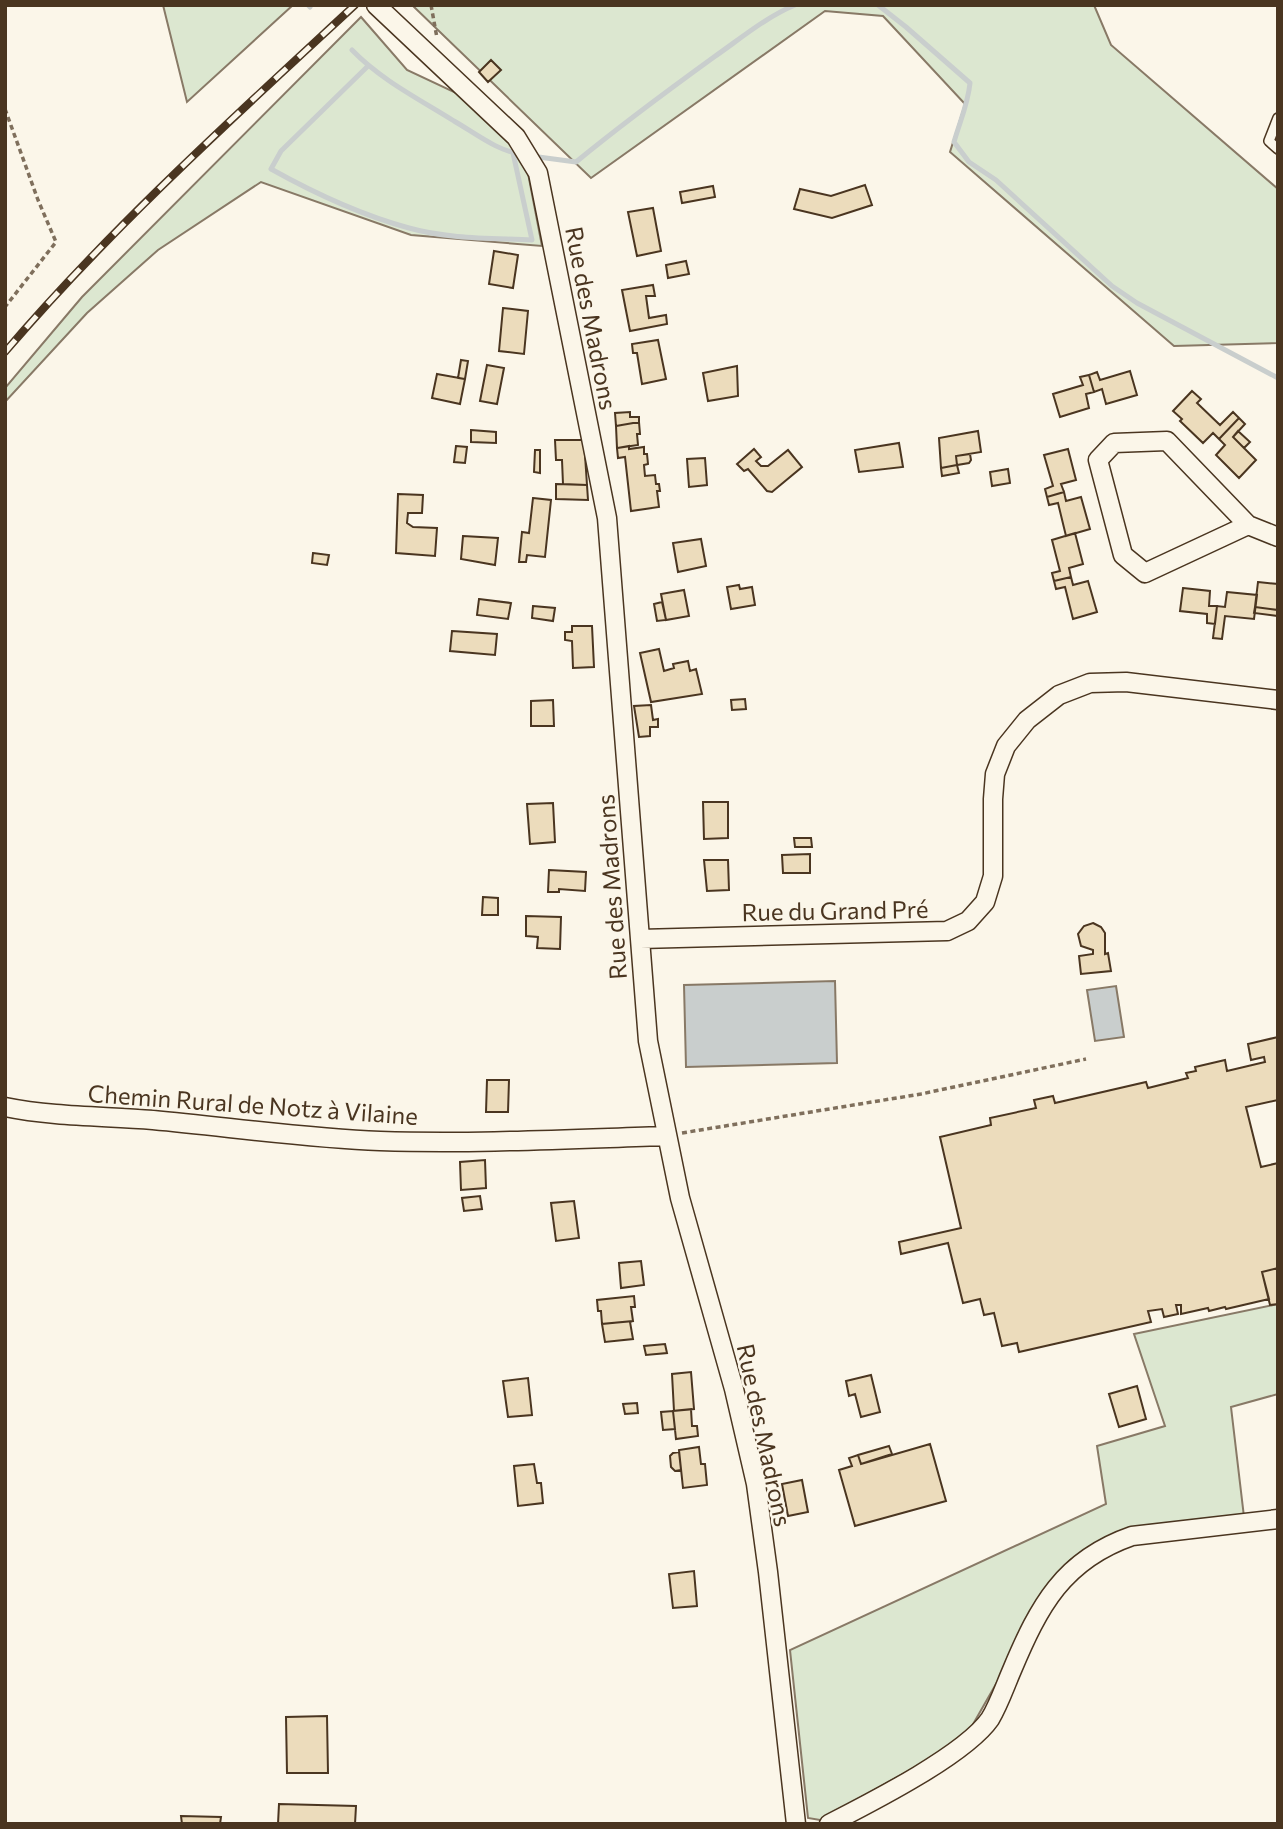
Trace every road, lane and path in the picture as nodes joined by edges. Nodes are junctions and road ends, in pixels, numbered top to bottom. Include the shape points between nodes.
1 (376, 5) edge
2 (5, 109) edge
3 (1278, 118) edge
4 (1278, 149) edge
5 (5, 307) edge
6 (1248, 525) junction
7 (1278, 537) edge
8 (1278, 700) edge
9 (640, 939) junction
10 (1086, 1059) dead end
11 (5, 1107) edge
12 (667, 1136) junction
13 (1278, 1519) edge
14 (796, 1824) edge
15 (829, 1824) edge

1 - 9 street, Rue des Madrons via 516,137 538,173 607,518
2 - 5 path via 56,242
3 - 4 lane via 1269,141
6 - 6 street via 1167,441 1114,443 1098,460 1123,555 1145,573
6 - 7 street
8 - 9 street, Rue du Grand Pré via 1126,682 1090,683 1059,695 1027,720 1006,746 995,774 993,876 985,902 968,921 947,931
9 - 12 street, Rue des Madrons via 648,1041
10 - 12 path via 921,1094
11 - 12 street, Chemin Rural de Notz à Vilaine via 382,1141
12 - 14 street, Rue des Madrons via 755,1484
13 - 15 street via 1142,1534 1112,1542 1091,1554 1050,1595 990,1718 976,1734 923,1772

